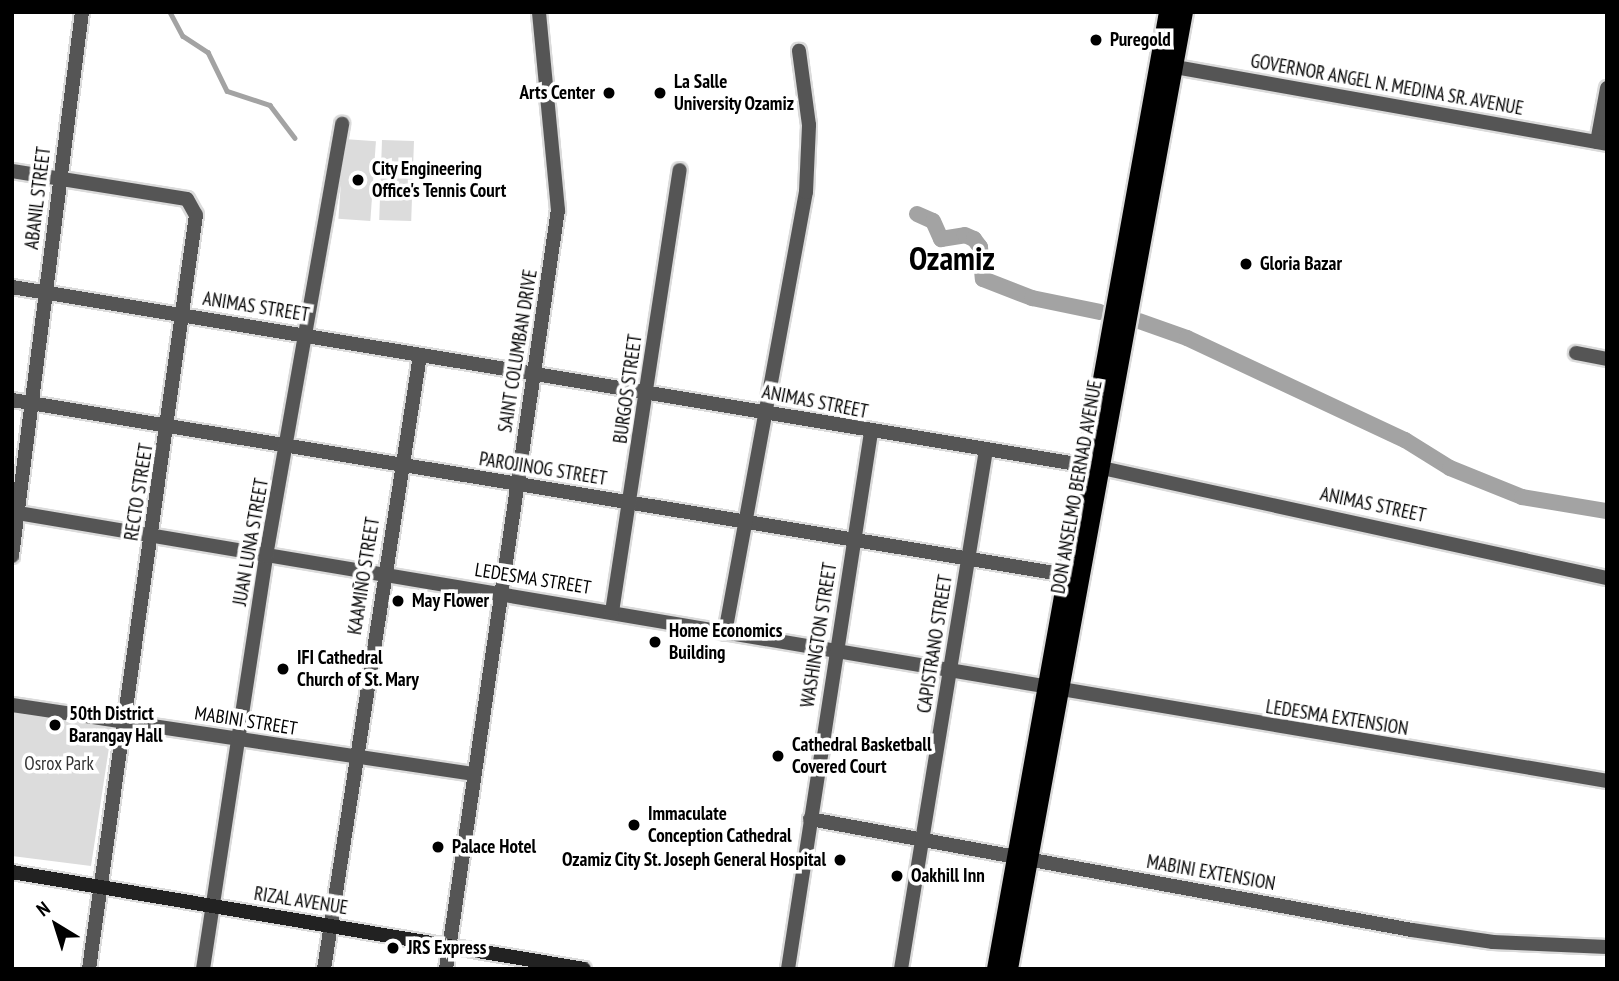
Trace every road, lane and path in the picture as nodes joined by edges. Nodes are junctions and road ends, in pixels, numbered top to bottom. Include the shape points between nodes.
1 (82, 12) edge
2 (539, 12) edge
3 (1168, 12) edge
4 (1184, 12) edge
5 (799, 51) dead end
6 (1167, 65) junction
7 (1607, 88) edge
8 (342, 124) dead end
9 (1602, 143) edge
10 (680, 170) dead end
11 (12, 171) edge
12 (60, 179) junction
13 (12, 287) edge
14 (46, 292) junction
15 (182, 315) junction
16 (304, 334) junction
17 (1576, 353) dead end
18 (420, 355) junction
19 (1607, 359) edge
20 (534, 373) junction
21 (646, 391) junction
22 (12, 400) edge
23 (32, 403) junction
24 (763, 411) junction
25 (169, 424) junction
26 (871, 432) junction
27 (288, 444) junction
28 (986, 450) junction
29 (401, 465) junction
30 (1094, 466) junction
31 (518, 485) junction
32 (632, 503) junction
33 (15, 513) edge
34 (747, 522) junction
35 (152, 537) junction
36 (853, 540) junction
37 (12, 556) edge
38 (266, 556) junction
39 (968, 558) junction
40 (1067, 575) junction
41 (383, 576) junction
42 (1607, 578) edge
43 (501, 593) junction
44 (612, 612) junction
45 (726, 633) junction
46 (835, 652) junction
47 (949, 673) junction
48 (1053, 690) junction
49 (12, 705) edge
50 (121, 720) junction
51 (240, 739) junction
52 (356, 758) junction
53 (473, 774) junction
54 (1607, 781) edge
55 (810, 819) junction
56 (922, 840) junction
57 (1023, 859) junction
58 (12, 872) edge
59 (97, 888) junction
60 (214, 906) junction
61 (332, 925) junction
62 (450, 945) junction
63 (1607, 947) edge
64 (561, 967) edge
65 (89, 969) edge
66 (203, 969) edge
67 (324, 969) edge
68 (446, 969) edge
69 (584, 969) edge
70 (788, 969) edge
71 (901, 969) edge
72 (996, 969) edge
73 (1009, 969) edge

1 - 12 street, ABANIL STREET
2 - 20 street, SAINT COLUMBAN DRIVE via 558,210
3 - 6 main road, DON ANSELMO BERNAD AVENUE
4 - 6 main road, DON ANSELMO BERNAD AVENUE
5 - 24 street via 809,157 801,226
6 - 9 street, GOVERNOR ANGEL N. MEDINA SR. AVENUE
6 - 30 main road, DON ANSELMO BERNAD AVENUE
7 - 9 street
8 - 16 street, JUAN LUNA STREET
10 - 21 street, BURGOS STREET
11 - 12 street, RECTO STREET
12 - 14 street, ABANIL STREET
12 - 15 street, RECTO STREET via 192,203 196,215
13 - 14 street, ANIMAS STREET
14 - 15 street, ANIMAS STREET
14 - 23 street, ABANIL STREET
15 - 16 street, ANIMAS STREET
15 - 25 street, RECTO STREET
16 - 18 street, ANIMAS STREET
16 - 27 street, JUAN LUNA STREET
17 - 19 street
18 - 20 street, ANIMAS STREET
18 - 29 street, KAAMIÑO STREET
20 - 21 street, ANIMAS STREET
20 - 31 street, SAINT COLUMBAN DRIVE
21 - 24 street, ANIMAS STREET
21 - 32 street, BURGOS STREET
22 - 23 street, PAROJINOG STREET
23 - 25 street, PAROJINOG STREET
23 - 33 street, ABANIL STREET
24 - 26 street, ANIMAS STREET
24 - 34 street
25 - 27 street, PAROJINOG STREET
25 - 35 street, RECTO STREET
26 - 28 street, ANIMAS STREET
26 - 36 street, WASHINGTON STREET
27 - 29 street, PAROJINOG STREET
27 - 38 street, JUAN LUNA STREET
28 - 30 street, ANIMAS STREET
28 - 39 street, CAPISTRANO STREET
29 - 31 street, PAROJINOG STREET
29 - 41 street, KAAMIÑO STREET
30 - 40 main road, DON ANSELMO BERNAD AVENUE
30 - 42 street, ANIMAS STREET
30 - 48 main road, DON ANSELMO BERNAD AVENUE
31 - 32 street, PAROJINOG STREET
31 - 43 street, SAINT COLUMBAN DRIVE
32 - 34 street, PAROJINOG STREET
32 - 44 street, BURGOS STREET
33 - 35 street, LEDESMA STREET
33 - 37 street, ABANIL STREET
34 - 36 street, PAROJINOG STREET
34 - 45 street
35 - 38 street, LEDESMA STREET
35 - 50 street, RECTO STREET
36 - 39 street, PAROJINOG STREET
36 - 46 street, WASHINGTON STREET
38 - 41 street, LEDESMA STREET
38 - 51 street, JUAN LUNA STREET
39 - 40 street, PAROJINOG STREET
39 - 47 street, CAPISTRANO STREET
40 - 48 main road, DON ANSELMO BERNAD AVENUE
41 - 43 street, LEDESMA STREET
41 - 52 street, KAAMIÑO STREET
43 - 44 street, LEDESMA STREET
43 - 53 street, SAINT COLUMBAN DRIVE
44 - 45 street, LEDESMA STREET
45 - 46 street, LEDESMA STREET
46 - 47 street, LEDESMA STREET
46 - 55 street, WASHINGTON STREET
47 - 48 street, LEDESMA STREET
47 - 56 street, CAPISTRANO STREET
48 - 54 street, LEDESMA EXTENSION
48 - 57 main road, DON ANSELMO BERNAD AVENUE
49 - 50 street, MABINI STREET
50 - 51 street, MABINI STREET
50 - 59 street, RECTO STREET
51 - 52 street, MABINI STREET
51 - 60 street, JUAN LUNA STREET
52 - 53 street, MABINI STREET
52 - 61 street, KAAMIÑO STREET
53 - 62 street, SAINT COLUMBAN DRIVE
55 - 56 street, MABINI EXTENSION
55 - 70 street, WASHINGTON STREET
56 - 57 street, MABINI EXTENSION
56 - 71 street, CAPISTRANO STREET
57 - 63 street, MABINI EXTENSION via 1412,930 1493,942
57 - 72 main road, DON ANSELMO BERNAD AVENUE
57 - 73 main road, DON ANSELMO BERNAD AVENUE
58 - 59 main road, RIZAL AVENUE
59 - 60 main road, RIZAL AVENUE
59 - 65 street, RECTO STREET
60 - 61 main road, RIZAL AVENUE
60 - 66 street, JUAN LUNA STREET
61 - 62 main road, RIZAL AVENUE
61 - 67 street, KAAMIÑO STREET
62 - 64 main road, RIZAL AVENUE
62 - 68 street, SAINT COLUMBAN DRIVE
64 - 69 main road, RIZAL AVENUE

